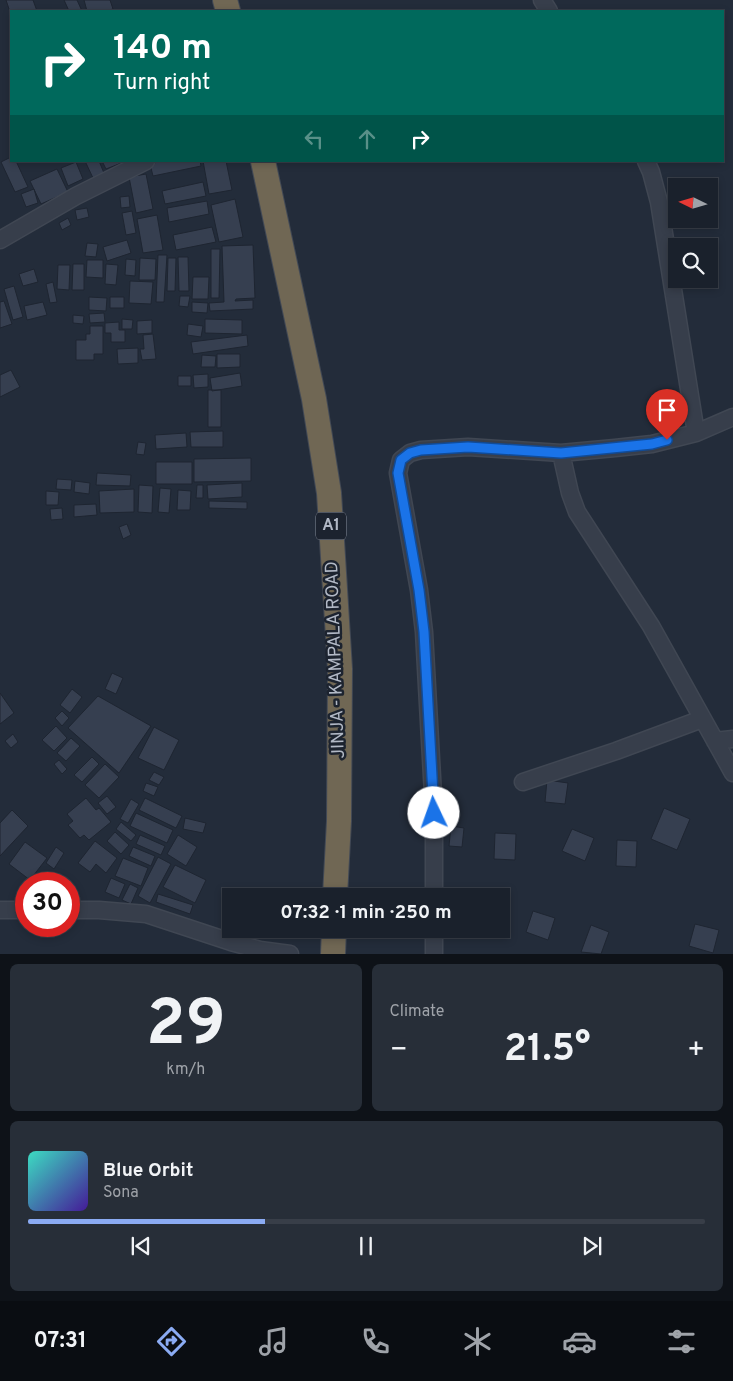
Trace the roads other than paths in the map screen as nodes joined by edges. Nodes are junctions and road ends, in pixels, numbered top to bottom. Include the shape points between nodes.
1 (144, 162) edge
2 (263, 162) edge
3 (646, 162) edge
4 (0, 240) edge
5 (733, 417) edge
6 (696, 432) junction
7 (561, 453) junction
8 (702, 719) junction
9 (733, 739) edge
10 (715, 741) junction
11 (733, 773) edge
12 (523, 782) dead end
13 (335, 888) edge
14 (434, 888) edge
15 (0, 910) edge
16 (15, 910) edge
17 (80, 910) edge
18 (334, 938) edge
19 (434, 938) edge
20 (290, 954) edge
21 (333, 954) edge
22 (434, 954) edge

1 - 4 street
2 - 13 highway, JINJA - KAMPALA ROAD / A1 via 314,399 328,493 340,669
3 - 6 street via 659,202
5 - 6 street
6 - 7 street via 652,444
7 - 8 street via 576,512 651,626
7 - 14 street via 468,447 421,450 401,460 398,473 424,632 434,813
8 - 10 street
8 - 12 street
9 - 10 street
10 - 11 street
15 - 16 street
17 - 20 street via 146,914 231,942
18 - 21 highway
19 - 22 street

